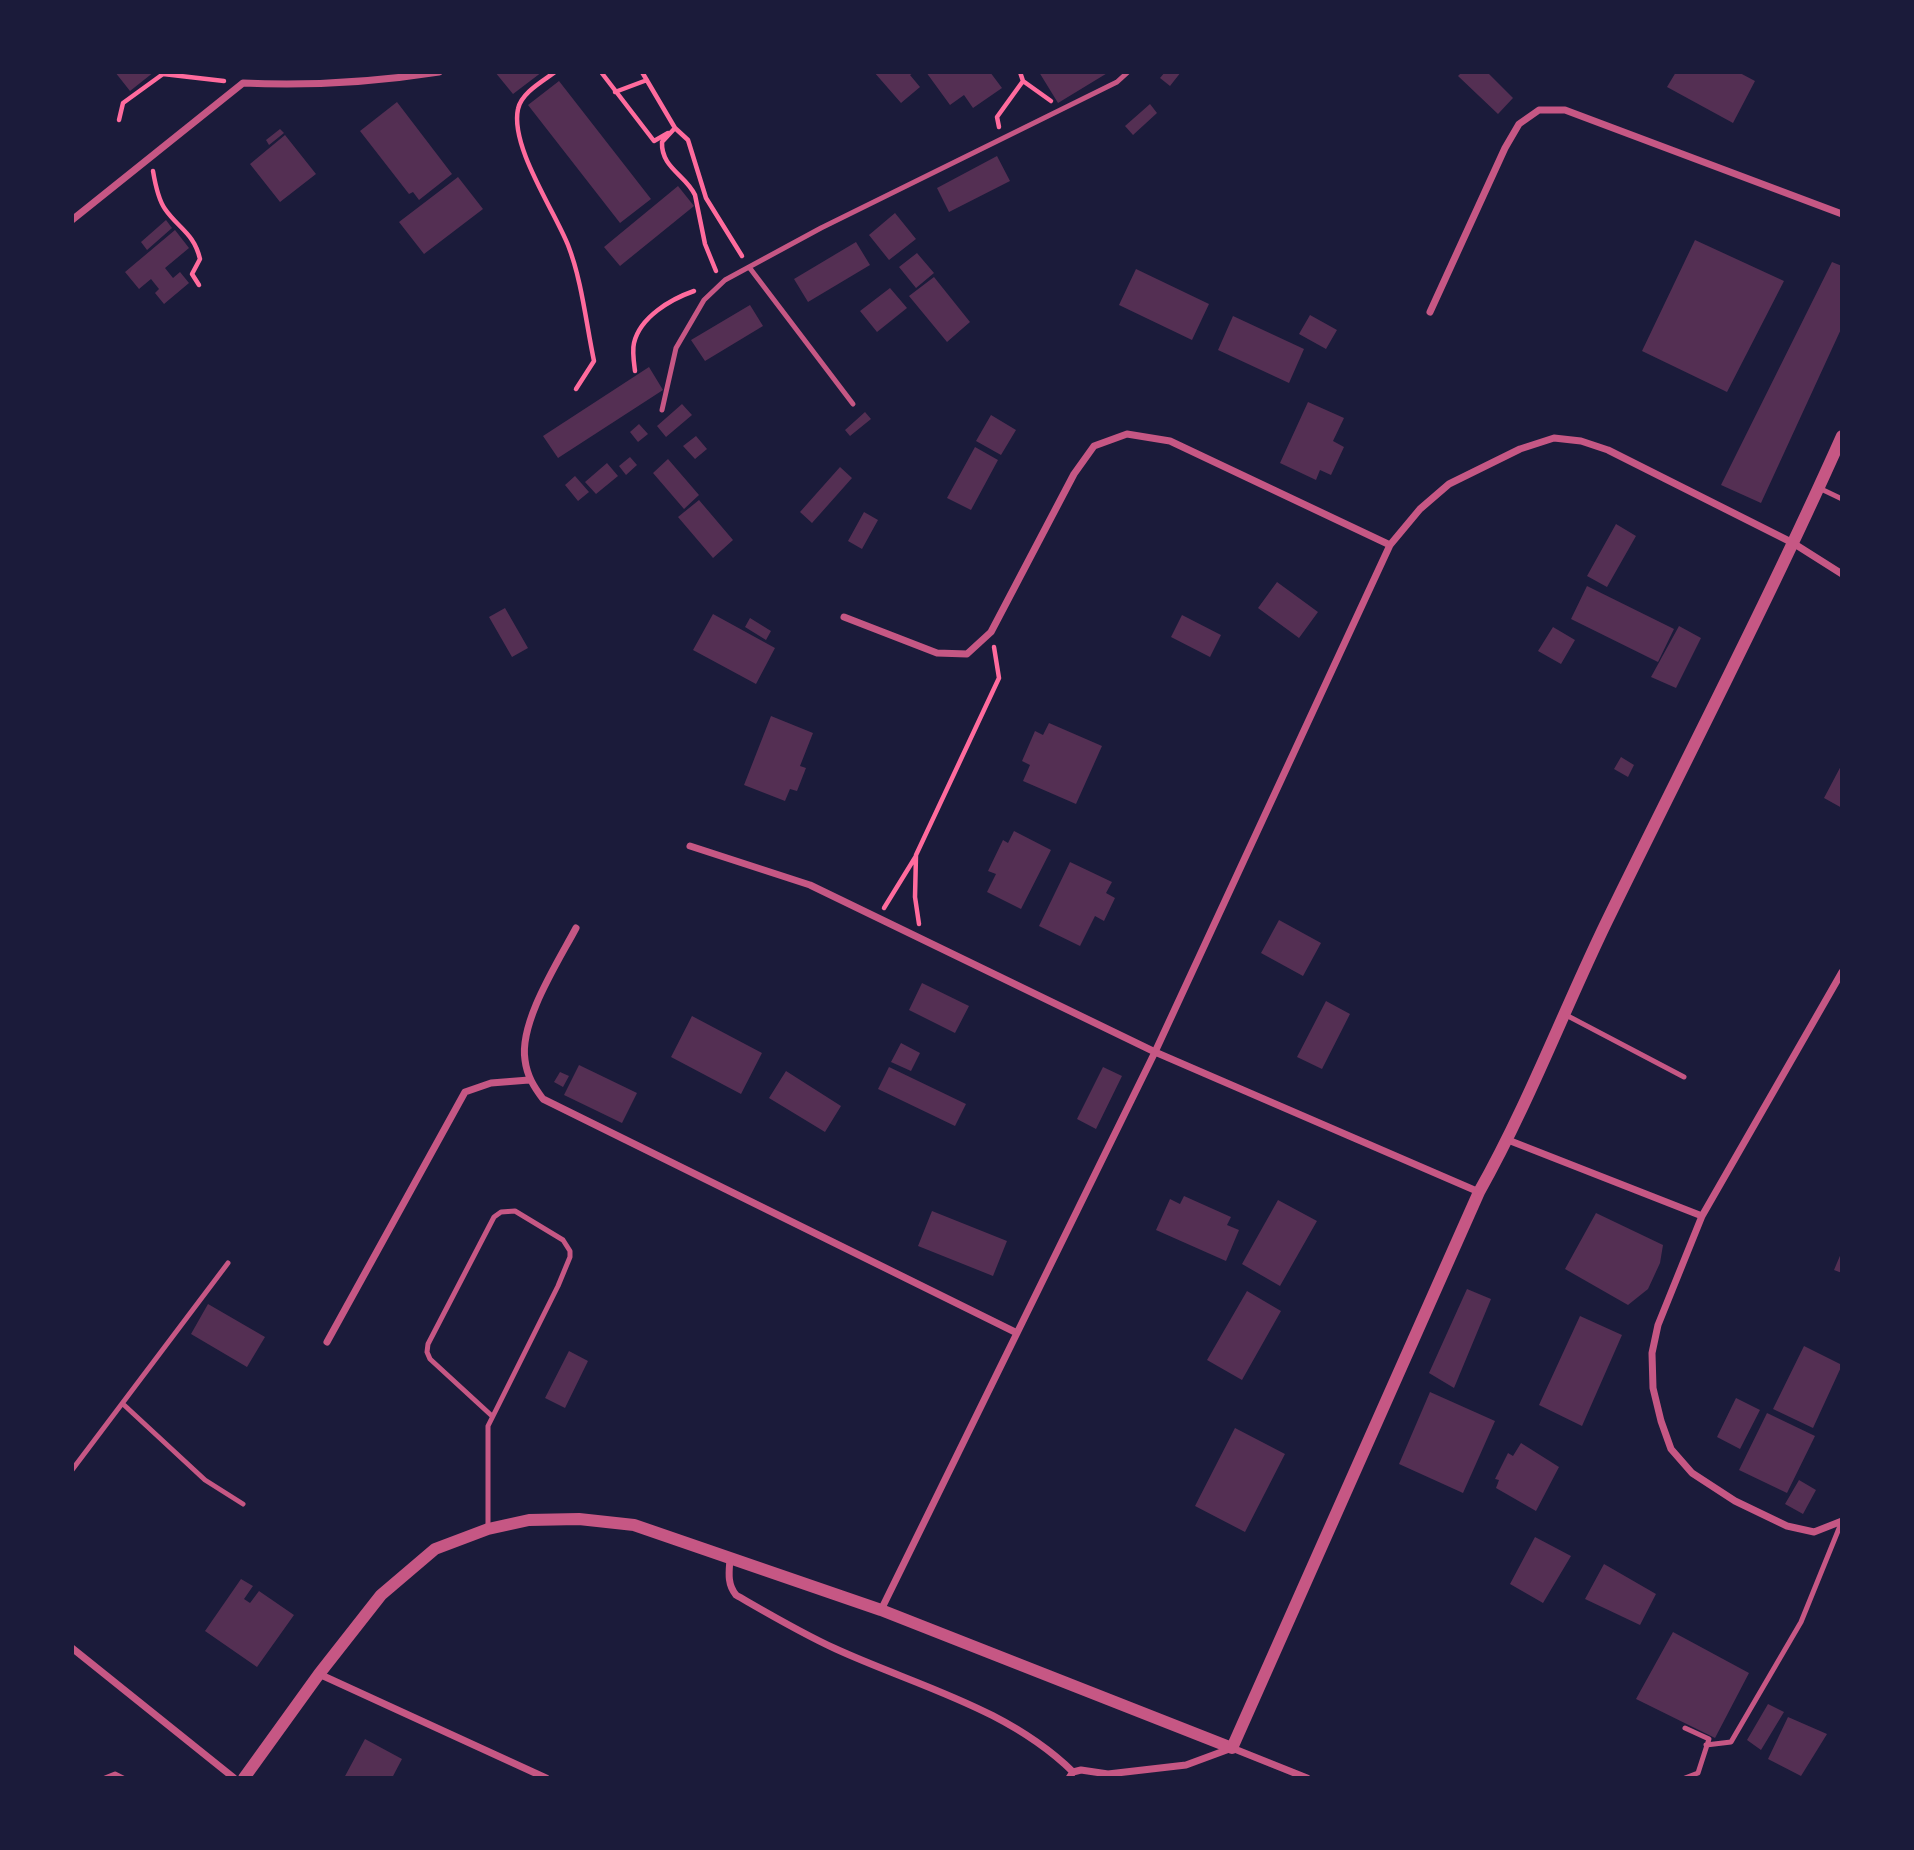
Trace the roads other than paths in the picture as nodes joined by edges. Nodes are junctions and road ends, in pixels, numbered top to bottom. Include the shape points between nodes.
1 (439, 72) edge
2 (1128, 72) edge
3 (1842, 214) edge
4 (72, 220) edge
5 (749, 267) junction
6 (1430, 312) dead end
7 (853, 404) dead end
8 (662, 410) dead end
9 (1842, 436) edge
10 (1819, 488) junction
11 (1842, 499) edge
12 (1793, 543) junction
13 (1390, 545) junction
14 (1842, 574) edge
15 (844, 617) dead end
16 (690, 846) dead end
17 (576, 928) dead end
18 (1842, 972) edge
19 (1563, 1014) junction
20 (1155, 1052) junction
21 (1684, 1077) dead end
22 (529, 1080) junction
23 (1508, 1140) junction
24 (1479, 1192) junction
25 (1702, 1216) junction
26 (228, 1263) dead end
27 (1017, 1333) junction
28 (327, 1342) dead end
29 (123, 1404) junction
30 (492, 1416) junction
31 (72, 1470) edge
32 (243, 1504) dead end
33 (1842, 1521) edge
34 (488, 1529) junction
35 (730, 1559) junction
36 (881, 1610) junction
37 (72, 1648) edge
38 (319, 1674) junction
39 (1685, 1728) dead end
40 (1706, 1745) junction
41 (1232, 1748) junction
42 (1071, 1775) edge
43 (104, 1778) edge
44 (123, 1778) edge
45 (234, 1778) edge
46 (244, 1778) edge
47 (546, 1778) edge
48 (1307, 1778) edge
49 (1685, 1778) edge

1 - 4 street via 279,85 243,83
2 - 5 lane via 1117,82
3 - 6 street via 1565,110 1539,110 1519,124 1505,148
5 - 7 lane
5 - 8 lane via 725,280 704,300 676,348
9 - 10 street
10 - 11 lane
10 - 12 street
12 - 13 street via 1608,450 1554,438 1520,449 1449,484
12 - 14 street
12 - 19 street
13 - 15 street via 1170,442 1126,434 1094,446 1074,474 991,632 967,654 937,653
13 - 20 street
16 - 20 street via 810,885
17 - 22 street via 537,1002 527,1034 524,1058
18 - 25 street
19 - 21 lane
19 - 23 street
20 - 24 street
20 - 27 street
22 - 27 street via 543,1099
22 - 28 street via 491,1083 465,1092
23 - 24 street
23 - 25 street
24 - 41 street
25 - 33 street via 1658,1325 1652,1353 1653,1388 1671,1449 1692,1474 1787,1526 1814,1532
26 - 29 lane
27 - 36 street
29 - 31 lane
29 - 32 lane via 205,1480
30 - 30 lane via 570,1257 568,1246 557,1235 508,1210 494,1217 427,1352 429,1359
30 - 34 lane via 487,1441
33 - 40 lane via 1801,1622 1749,1713 1731,1742
34 - 35 street via 529,1520 634,1525
34 - 38 street via 435,1549 381,1595
35 - 36 street
35 - 42 street via 730,1588 736,1595 838,1649 984,1710 1055,1754
36 - 41 street
37 - 45 street
38 - 46 street
38 - 47 street
39 - 40 lane via 1709,1739
40 - 49 lane via 1698,1773
41 - 42 street via 1186,1765 1108,1774 1081,1770
41 - 48 street
43 - 44 lane via 115,1774

